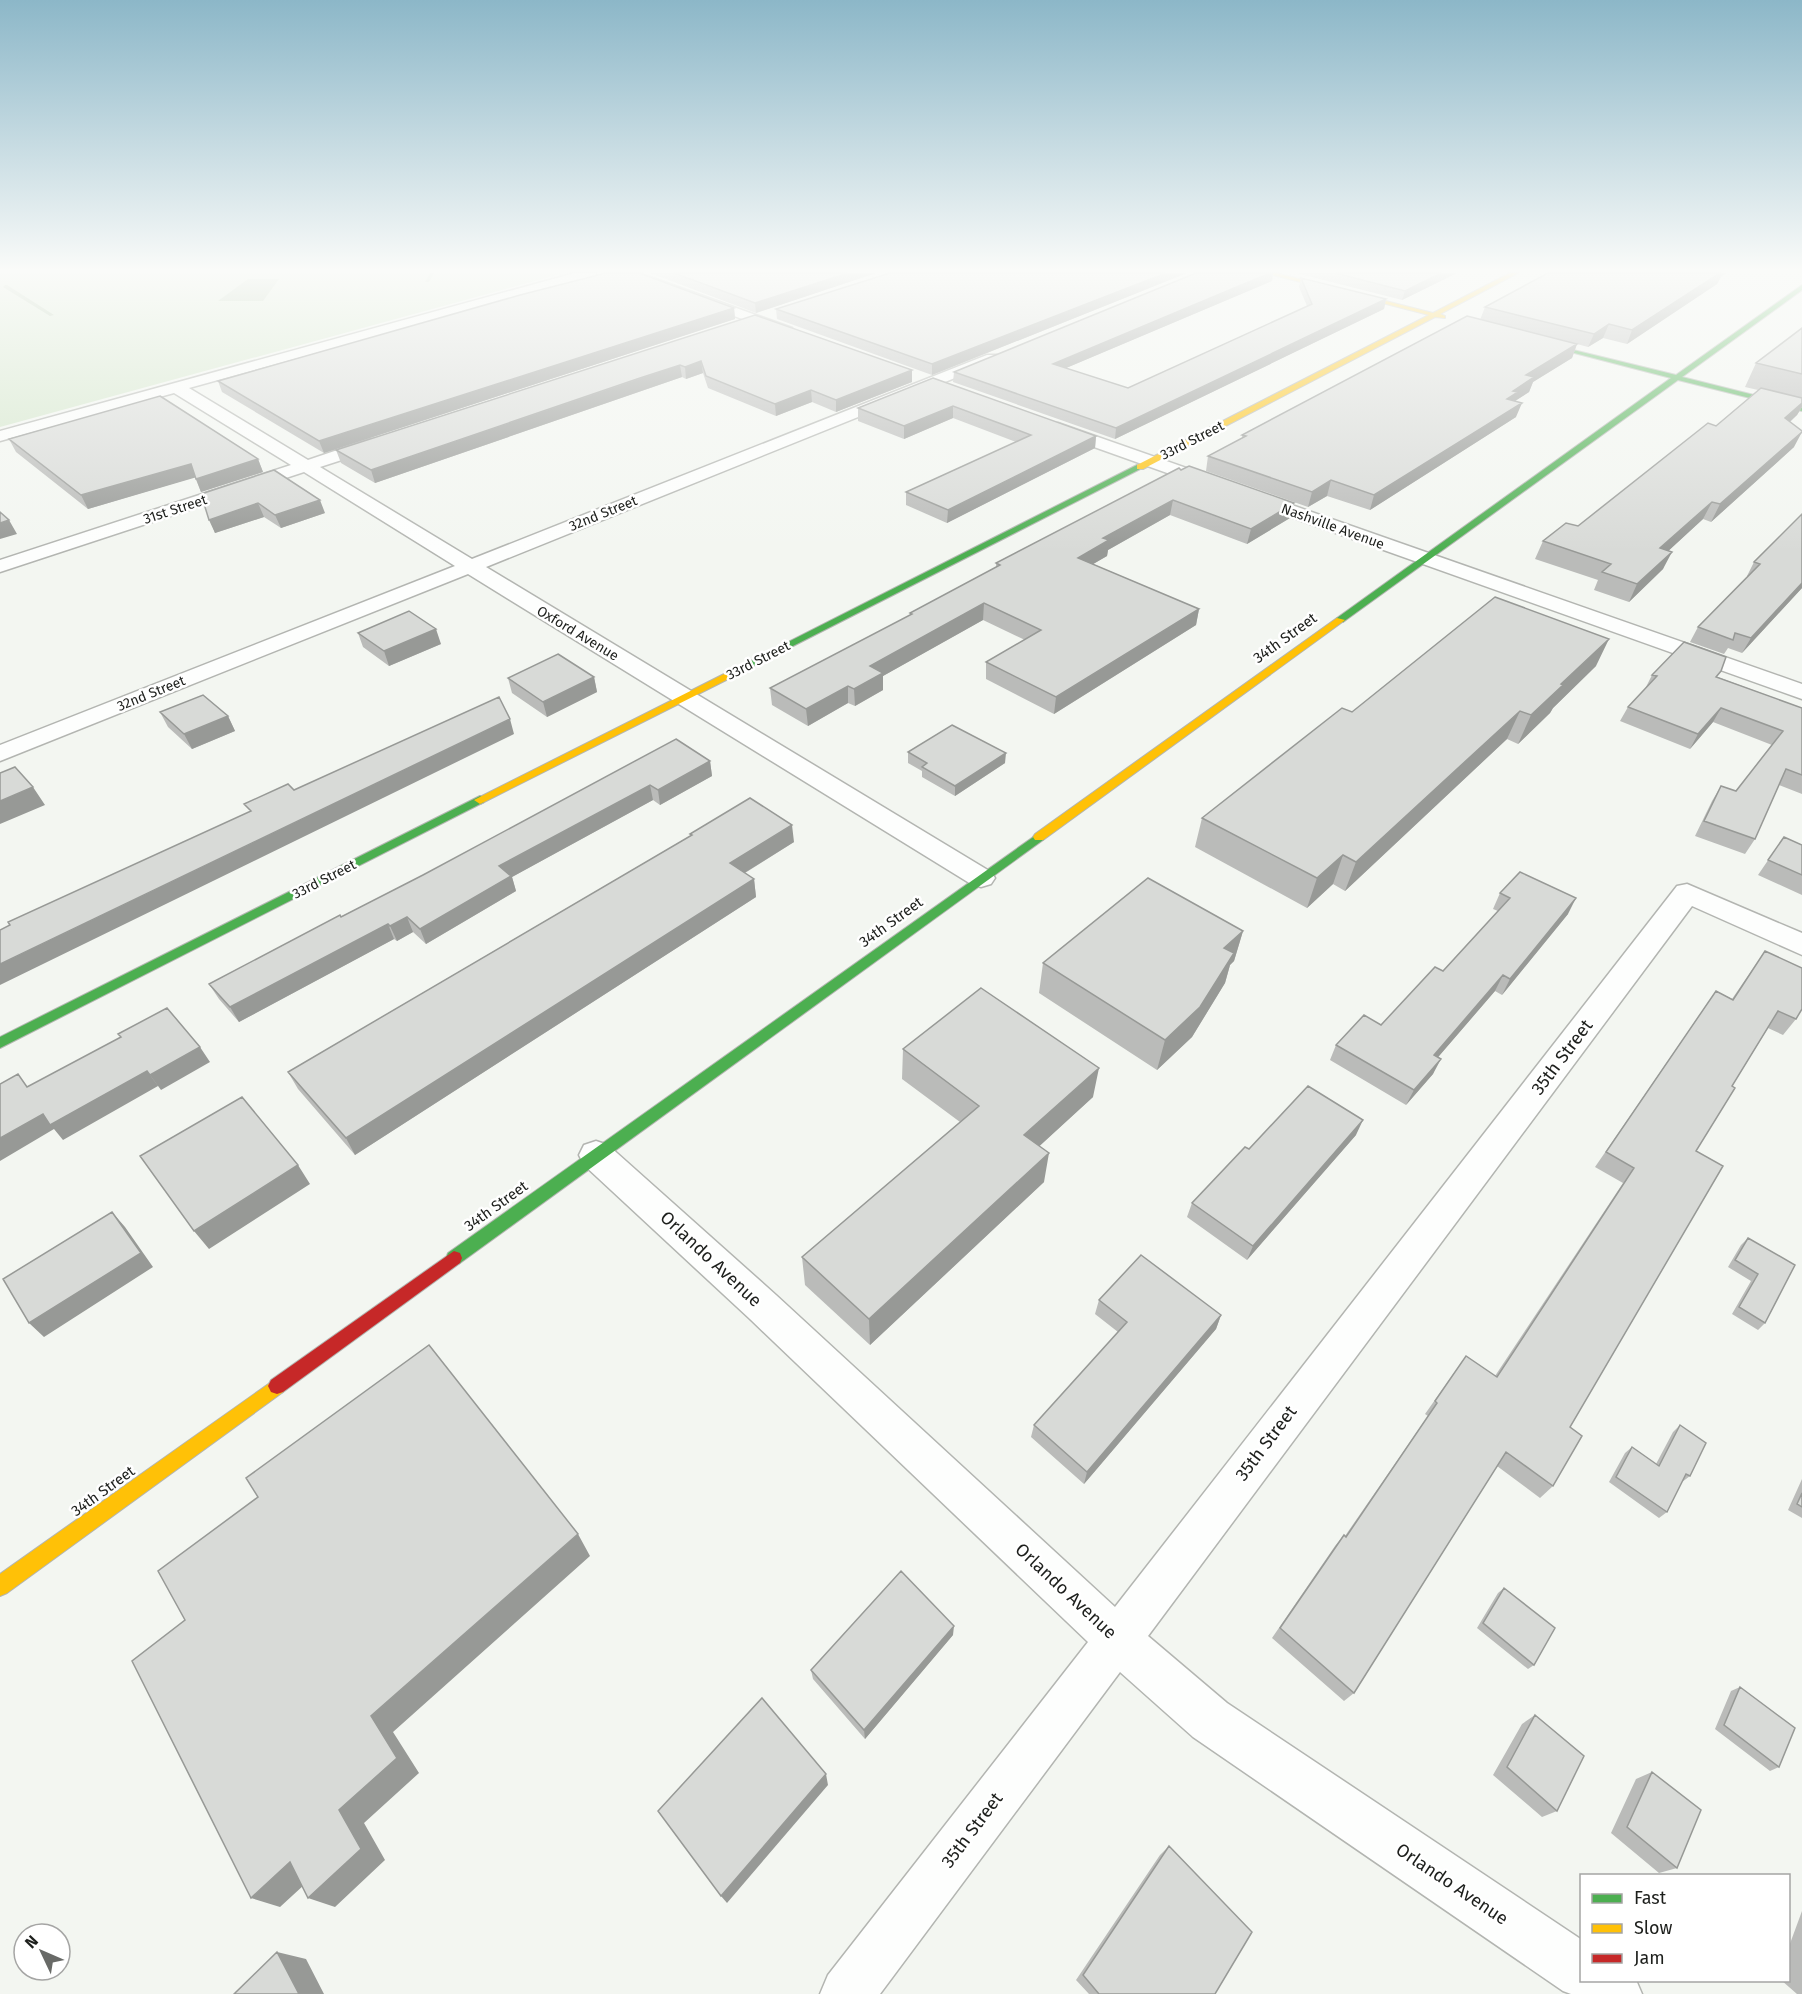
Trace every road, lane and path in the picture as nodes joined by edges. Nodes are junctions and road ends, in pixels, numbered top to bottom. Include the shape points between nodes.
1 (252, 366) edge
2 (973, 366) edge
3 (1334, 366) edge
4 (1633, 366) edge
5 (1692, 366) edge
6 (902, 372) edge
7 (1677, 377) junction
8 (932, 382) junction
9 (176, 387) junction
10 (955, 391) edge
11 (1802, 408) edge
12 (1044, 423) edge
13 (0, 436) edge
14 (396, 437) edge
15 (1151, 461) junction
16 (306, 466) junction
17 (1424, 558) junction
18 (0, 566) edge
19 (470, 567) junction
20 (1802, 692) edge
21 (684, 697) junction
22 (0, 754) edge
23 (981, 879) junction
24 (1802, 945) edge
25 (0, 1043) edge
26 (596, 1155) junction
27 (0, 1586) edge
28 (1117, 1639) junction
29 (1580, 1971) edge
30 (1598, 1982) edge
31 (847, 1994) edge
32 (1615, 1994) edge

1 - 9 street
2 - 8 street, 32nd Street
3 - 15 street, 33rd Street
4 - 7 street
5 - 7 street, 34th Street
6 - 8 street
7 - 11 street
7 - 17 street, 34th Street
8 - 10 street
8 - 19 street, 32nd Street
9 - 13 street
9 - 16 street, Oxford Avenue
12 - 15 street, Nashville Avenue
14 - 16 street, 31st Street
15 - 17 street, Nashville Avenue
15 - 21 street, 33rd Street
16 - 18 street, 31st Street
16 - 19 street, Oxford Avenue
17 - 20 street, Nashville Avenue
17 - 23 street, 34th Street
19 - 21 street, Oxford Avenue
19 - 22 street, 32nd Street
21 - 23 street, Oxford Avenue
21 - 25 street, 33rd Street
23 - 26 street, 34th Street
24 - 28 street, 35th Street via 1687,893
26 - 27 street, 34th Street
26 - 28 street, Orlando Avenue via 764,1306
28 - 29 street, Orlando Avenue via 1210,1720
28 - 31 street, 35th Street
30 - 32 street

